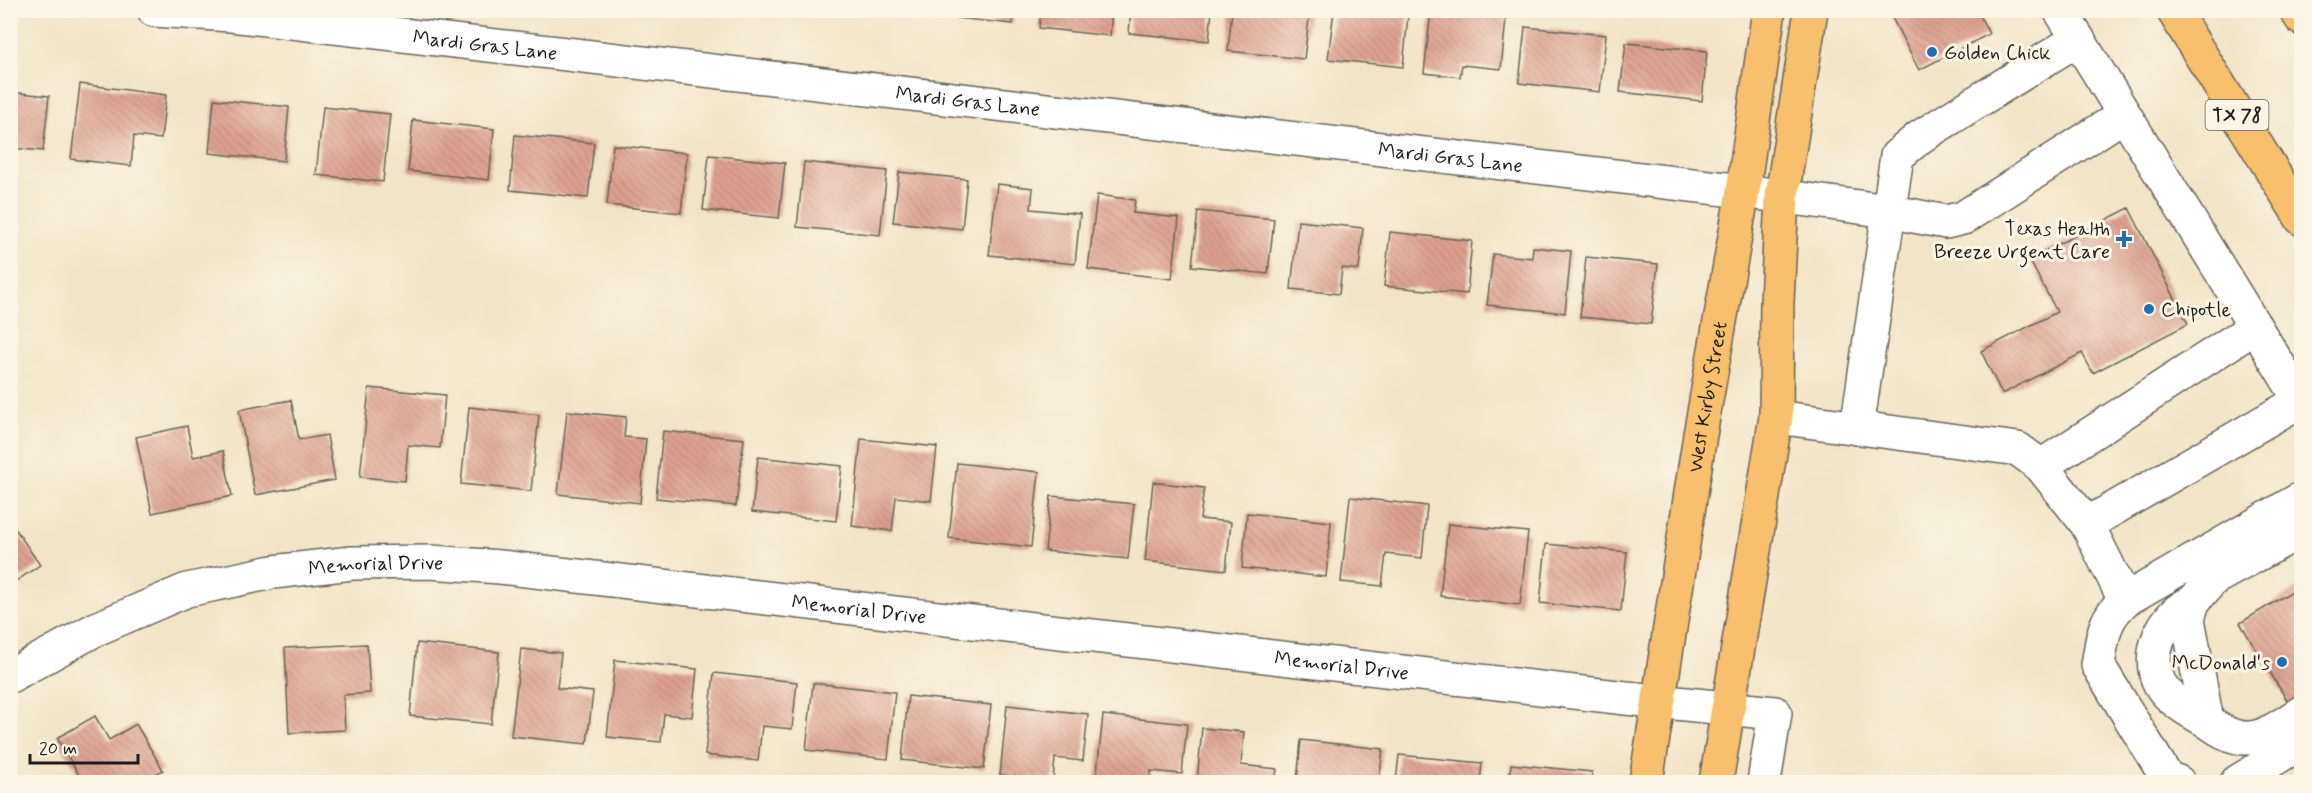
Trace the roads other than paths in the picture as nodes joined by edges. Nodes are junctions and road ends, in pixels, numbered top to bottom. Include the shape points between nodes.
1 (154, 10) edge
2 (1769, 10) edge
3 (1811, 10) edge
4 (2060, 10) edge
5 (2174, 10) edge
6 (2296, 10) edge
7 (2301, 19) edge
8 (2078, 39) junction
9 (2124, 115) junction
10 (1743, 191) junction
11 (1782, 196) junction
12 (1888, 212) junction
13 (2301, 219) edge
14 (2255, 327) junction
15 (2301, 402) edge
16 (1776, 417) junction
17 (1857, 428) junction
18 (2041, 466) junction
19 (2301, 498) edge
20 (2086, 524) junction
21 (2301, 530) edge
22 (2125, 600) junction
23 (10, 676) edge
24 (1659, 702) junction
25 (1729, 708) junction
26 (2301, 712) edge
27 (2301, 741) edge
28 (1646, 783) edge
29 (1716, 783) edge
30 (1764, 783) edge
31 (2178, 783) edge
32 (2237, 783) edge

1 - 10 street, Mardi Gras Lane via 231,15
2 - 10 main road, West Kirby Street
3 - 11 main road
4 - 8 street
5 - 13 main road, TX 78
6 - 7 main road
8 - 9 street
8 - 12 street via 1905,148 1897,156
9 - 12 street, Mardi Gras Lane via 1963,218 1946,222
9 - 14 street
10 - 11 street, Mardi Gras Lane
10 - 24 main road, West Kirby Street
11 - 12 street, Mardi Gras Lane
11 - 16 main road
12 - 17 street
14 - 15 street
14 - 18 street
15 - 20 street
16 - 17 street
16 - 25 main road
17 - 18 street via 2018,449
18 - 20 street
19 - 22 street
20 - 22 street
21 - 26 street via 2213,579 2193,602 2188,619 2207,721 2221,732 2242,739 2258,738
22 - 31 street via 2105,624 2098,665 2167,778
23 - 24 street, Memorial Drive via 96,629 188,590 273,572 352,563 430,562
24 - 25 street, Memorial Drive
24 - 28 main road, West Kirby Street
25 - 29 main road
25 - 30 street, Memorial Drive via 1775,713
27 - 32 street

